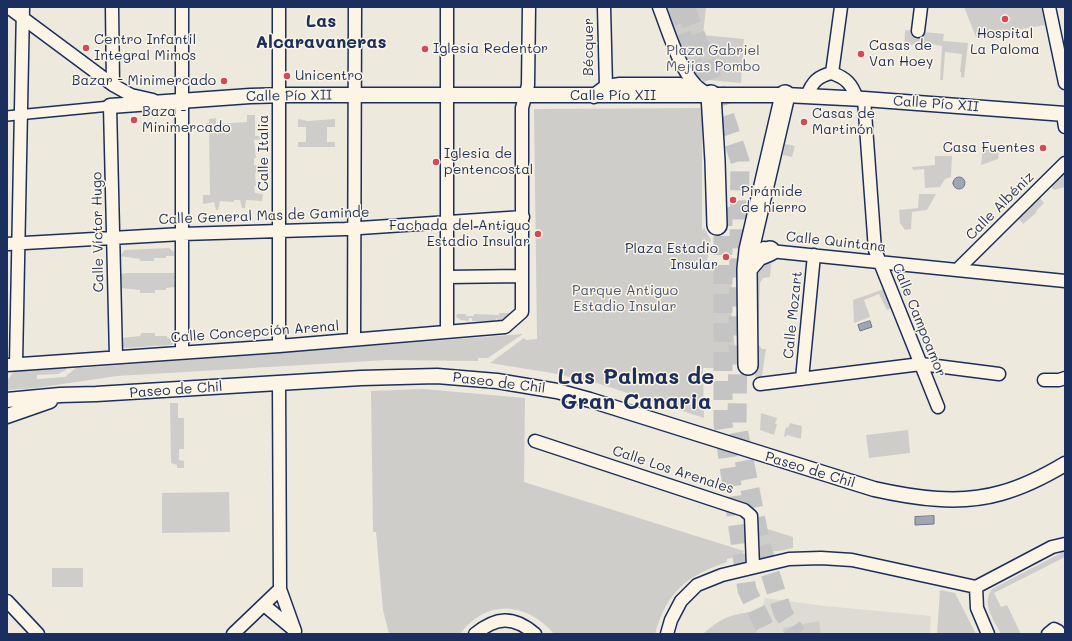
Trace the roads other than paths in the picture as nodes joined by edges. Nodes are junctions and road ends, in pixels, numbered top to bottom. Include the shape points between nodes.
1 (8, 7) edge
2 (112, 7) edge
3 (182, 7) edge
4 (279, 7) edge
5 (356, 7) edge
6 (447, 7) edge
7 (528, 7) edge
8 (604, 7) edge
9 (659, 7) edge
10 (841, 7) edge
11 (921, 7) edge
12 (1049, 7) edge
13 (23, 12) edge
14 (918, 31) dead end
15 (832, 73) junction
16 (683, 80) junction
17 (1065, 82) edge
18 (113, 85) junction
19 (606, 87) junction
20 (355, 94) junction
21 (279, 95) junction
22 (447, 95) junction
23 (525, 95) junction
24 (706, 95) junction
25 (789, 95) junction
26 (594, 96) junction
27 (807, 96) junction
28 (861, 99) junction
29 (182, 101) junction
30 (160, 102) junction
31 (110, 106) junction
32 (21, 114) junction
33 (7, 116) edge
34 (1064, 118) edge
35 (1065, 163) edge
36 (523, 217) junction
37 (447, 222) junction
38 (717, 225) tunnel mouth
39 (355, 228) junction
40 (279, 230) junction
41 (182, 234) junction
42 (113, 238) junction
43 (13, 244) edge
44 (770, 251) junction
45 (814, 255) junction
46 (880, 262) junction
47 (748, 269) junction
48 (957, 270) junction
49 (447, 276) junction
50 (522, 276) junction
51 (1065, 281) edge
52 (447, 332) junction
53 (354, 339) junction
54 (279, 346) junction
55 (182, 352) junction
56 (116, 357) junction
57 (12, 364) edge
58 (920, 364) junction
59 (748, 366) dead end
60 (999, 374) dead end
61 (802, 378) junction
62 (1065, 378) edge
63 (1044, 380) dead end
64 (278, 383) junction
65 (760, 384) dead end
66 (96, 394) junction
67 (7, 400) edge
68 (938, 407) dead end
69 (7, 416) edge
70 (535, 441) dead end
71 (1065, 464) edge
72 (1065, 475) edge
73 (1001, 494) junction
74 (1065, 544) edge
75 (753, 567) junction
76 (976, 587) junction
77 (280, 589) junction
78 (8, 604) edge
79 (264, 605) junction
80 (297, 632) edge
81 (38, 634) edge
82 (233, 634) edge
83 (475, 634) edge
84 (535, 634) edge
85 (667, 634) edge
86 (988, 634) edge

1 - 13 street, Calle Pío XII
2 - 18 street
3 - 29 street
4 - 21 street, Calle Italia
5 - 20 street
6 - 22 street
7 - 23 street via 528,85
8 - 19 street, Bécquer
9 - 16 street
10 - 15 street
11 - 14 street
12 - 17 street
13 - 18 street, Calle Pío XII
13 - 32 street
15 - 27 street via 822,75 814,81
15 - 28 street via 843,77 852,85
16 - 19 street
16 - 24 street via 691,88
18 - 30 street, Calle Pío XII via 131,95
19 - 26 street
20 - 21 street, Calle Pío XII
20 - 22 street, Calle Pío XII
20 - 39 street
21 - 29 street, Calle Pío XII
21 - 40 street, Calle Italia
22 - 23 street, Calle Pío XII
22 - 37 street
23 - 26 street, Calle Pío XII
23 - 36 street via 522,108
24 - 25 street, Calle Pío XII
24 - 26 street, Calle Pío XII
24 - 38 highway via 715,161
25 - 27 street, Calle Pío XII
25 - 44 street, Calle Quintana via 757,239 760,246
25 - 47 highway via 752,234
27 - 28 street, Calle Pío XII
28 - 34 street, Calle Pío XII
28 - 46 street, Calle Campoamor via 875,250
29 - 30 street, Calle Pío XII
29 - 41 street
30 - 31 street, Calle Pío XII
31 - 32 street
31 - 42 street, Calle Víctor Hugo
32 - 33 street
32 - 43 street
35 - 48 street, Calle Albéniz
36 - 37 street, Calle General Mas de Gaminde
36 - 50 street
37 - 39 street, Calle General Mas de Gaminde
37 - 49 street
39 - 40 street, Calle General Mas de Gaminde
39 - 53 street
40 - 41 street, Calle General Mas de Gaminde
40 - 54 street, Calle Italia
41 - 42 street, Calle General Mas de Gaminde
41 - 55 street
42 - 43 street, Calle General Mas de Gaminde
42 - 56 street, Calle Víctor Hugo
43 - 57 street
44 - 45 street, Calle Quintana
44 - 47 highway via 758,256
45 - 46 street, Calle Quintana
45 - 61 street, Calle Mozart
46 - 48 street, Calle Quintana
46 - 58 street, Calle Campoamor
47 - 59 highway
48 - 51 street, Calle Quintana
49 - 50 street
49 - 52 street
50 - 52 street, Calle Concepción Arenal via 522,312 505,327
52 - 53 street, Calle Concepción Arenal
53 - 54 street, Calle Concepción Arenal
54 - 55 street, Calle Concepción Arenal
55 - 56 street, Calle Concepción Arenal
56 - 57 street, Calle Concepción Arenal
58 - 60 street
58 - 61 street
58 - 68 street, Calle Campoamor
61 - 65 street
62 - 63 street
64 - 66 street, Paseo de Chil
64 - 73 street, Paseo de Chil via 436,376 516,384 590,400 903,496 939,499
64 - 77 street
66 - 67 street, Paseo de Chil
66 - 69 street via 50,401
70 - 75 street, Calle Los Arenales via 744,510 751,516
71 - 73 street, Paseo de Chil
72 - 73 street via 1044,486
74 - 76 street via 1052,547
75 - 76 street via 789,559 852,560
75 - 85 street via 697,585 681,601
76 - 86 street via 977,608
77 - 79 street
77 - 80 street
78 - 81 street
79 - 80 street
79 - 82 street
83 - 84 street via 488,624 508,620 527,627

